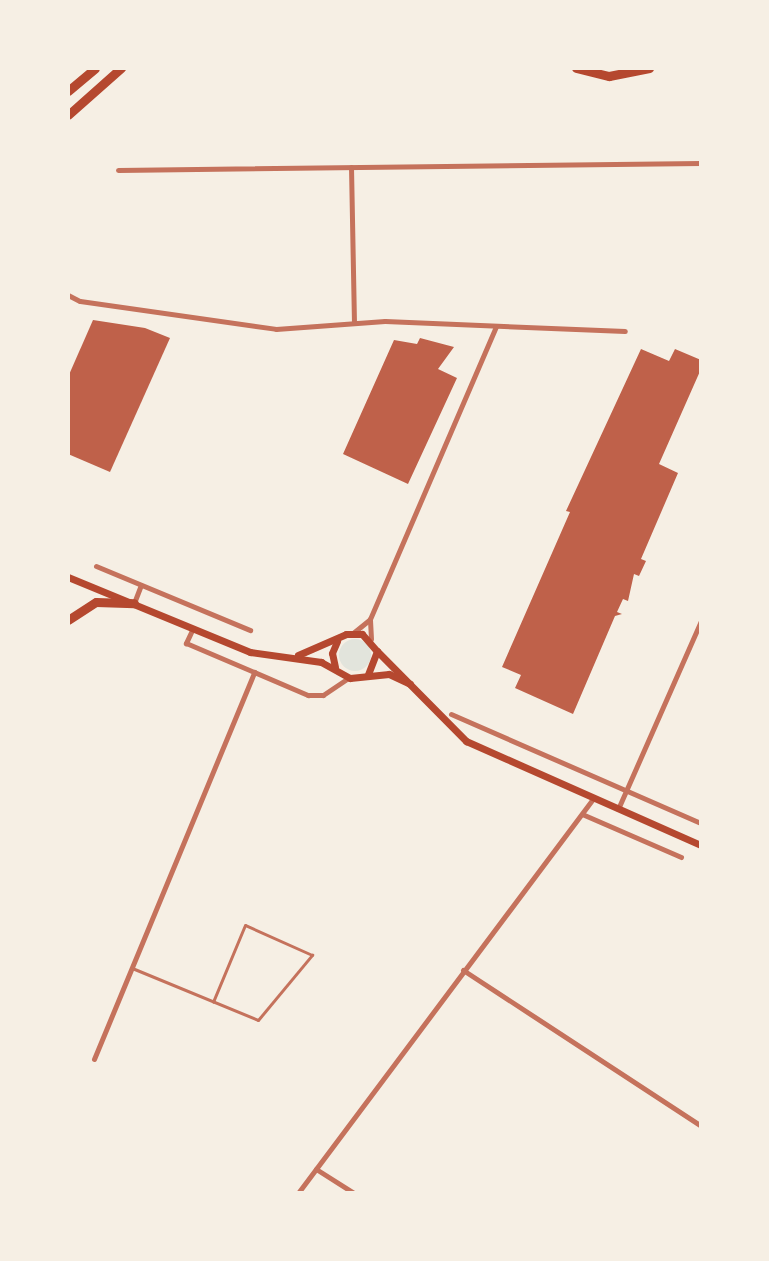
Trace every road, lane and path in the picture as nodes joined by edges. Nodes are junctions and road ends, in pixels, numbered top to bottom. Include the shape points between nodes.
1 (95, 68) edge
2 (121, 68) edge
3 (576, 68) edge
4 (649, 68) edge
5 (68, 91) edge
6 (68, 115) edge
7 (701, 163) edge
8 (351, 167) junction
9 (118, 170) dead end
10 (68, 295) edge
11 (354, 322) junction
12 (496, 326) junction
13 (625, 331) dead end
14 (96, 566) dead end
15 (68, 577) edge
16 (141, 585) junction
17 (134, 603) junction
18 (370, 619) junction
19 (68, 620) edge
20 (701, 621) edge
21 (193, 628) junction
22 (250, 630) dead end
23 (353, 633) junction
24 (339, 638) junction
25 (371, 639) junction
26 (377, 651) junction
27 (292, 656) junction
28 (337, 670) junction
29 (254, 672) junction
30 (367, 676) junction
31 (348, 678) junction
32 (336, 683) junction
33 (422, 694) junction
34 (451, 714) dead end
35 (625, 792) junction
36 (594, 798) junction
37 (618, 809) junction
38 (582, 814) junction
39 (701, 823) edge
40 (701, 845) edge
41 (681, 857) dead end
42 (132, 968) junction
43 (463, 970) junction
44 (213, 1002) junction
45 (94, 1059) dead end
46 (701, 1126) edge
47 (316, 1169) junction
48 (298, 1193) edge
49 (354, 1193) edge

1 - 5 highway
2 - 6 highway
3 - 4 highway via 609,76
7 - 8 street
8 - 9 street
8 - 11 street
10 - 11 street via 276,329
11 - 12 street
12 - 13 street
12 - 18 street
14 - 16 street
15 - 17 main road
16 - 17 street
16 - 22 street
17 - 19 highway via 96,602
17 - 21 main road
18 - 23 street
18 - 25 street
20 - 35 street
21 - 27 main road via 250,652
21 - 29 street via 186,643
23 - 24 main road
23 - 25 main road
24 - 27 main road
24 - 28 main road via 332,653
25 - 26 main road
26 - 30 main road via 376,665
26 - 33 main road
27 - 28 main road
28 - 31 main road
28 - 32 street
29 - 32 street via 308,695 323,695
29 - 42 street
30 - 31 main road
30 - 33 main road via 389,674
31 - 32 street
33 - 36 main road via 466,741
34 - 35 street
35 - 37 street
35 - 39 street
36 - 37 main road
36 - 38 street
37 - 40 main road
38 - 41 street
38 - 43 street
42 - 44 lane
42 - 45 street
43 - 46 street
43 - 47 street
44 - 44 lane via 258,1020 312,955 245,925
47 - 48 street
47 - 49 street

